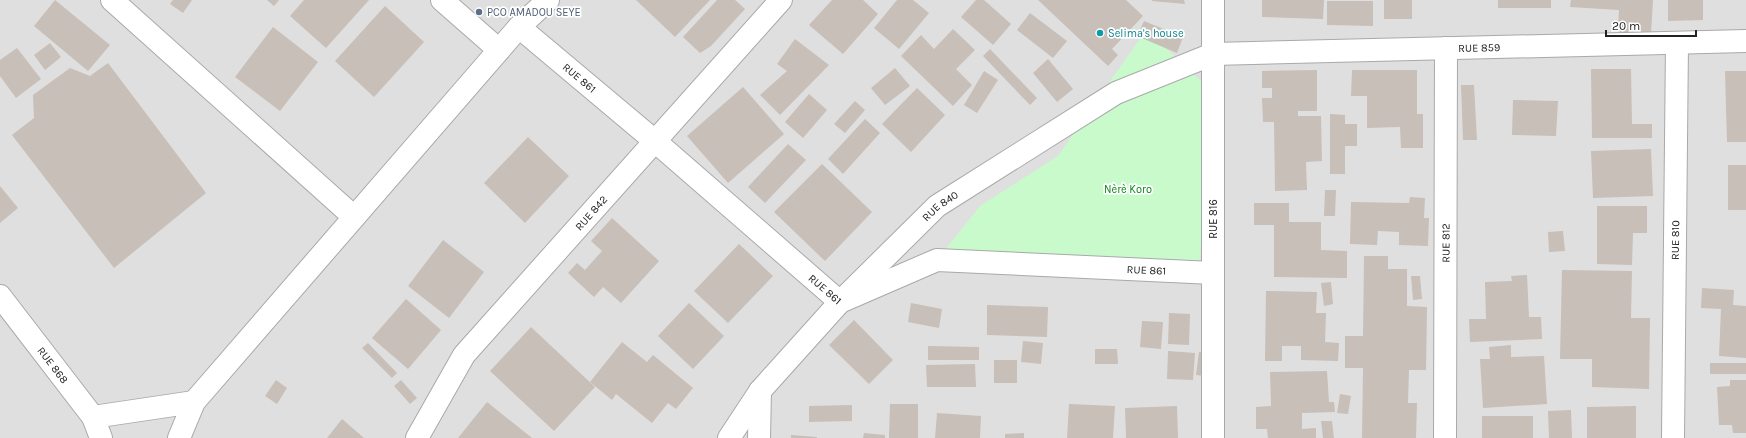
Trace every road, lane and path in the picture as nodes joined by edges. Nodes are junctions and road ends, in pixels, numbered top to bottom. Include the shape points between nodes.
1 (112, 0) edge
2 (442, 0) edge
3 (548, 0) edge
4 (781, 0) edge
5 (1213, 0) edge
6 (519, 27) junction
7 (1746, 41) edge
8 (1677, 43) junction
9 (1446, 48) junction
10 (499, 50) junction
11 (1213, 54) junction
12 (656, 142) junction
13 (354, 217) junction
14 (1213, 273) junction
15 (0, 296) edge
16 (840, 302) junction
17 (760, 391) junction
18 (194, 402) junction
19 (93, 417) junction
20 (101, 438) edge
21 (179, 438) edge
22 (417, 438) edge
23 (729, 438) edge
24 (759, 438) edge
25 (1213, 438) edge
26 (1445, 438) edge
27 (1673, 438) edge

1 - 13 street
2 - 10 street
3 - 6 street
4 - 12 street, RUE 842
5 - 11 street, RUE 816
6 - 10 street
6 - 12 street, RUE 861
7 - 8 street, RUE 859
8 - 9 street, RUE 859
8 - 27 street, RUE 810
9 - 11 street, RUE 859
9 - 26 street, RUE 812
10 - 13 street
11 - 14 street, RUE 816
11 - 16 street, RUE 840 via 1116,93 937,206
12 - 16 street, RUE 861
12 - 22 street, RUE 842 via 464,355
13 - 18 street
14 - 16 street, RUE 861 via 937,260
14 - 25 street, RUE 816
15 - 19 street, RUE 868
16 - 17 street, RUE 840
17 - 23 street, RUE 840
17 - 24 street
18 - 19 street
18 - 21 street
19 - 20 street, RUE 868

